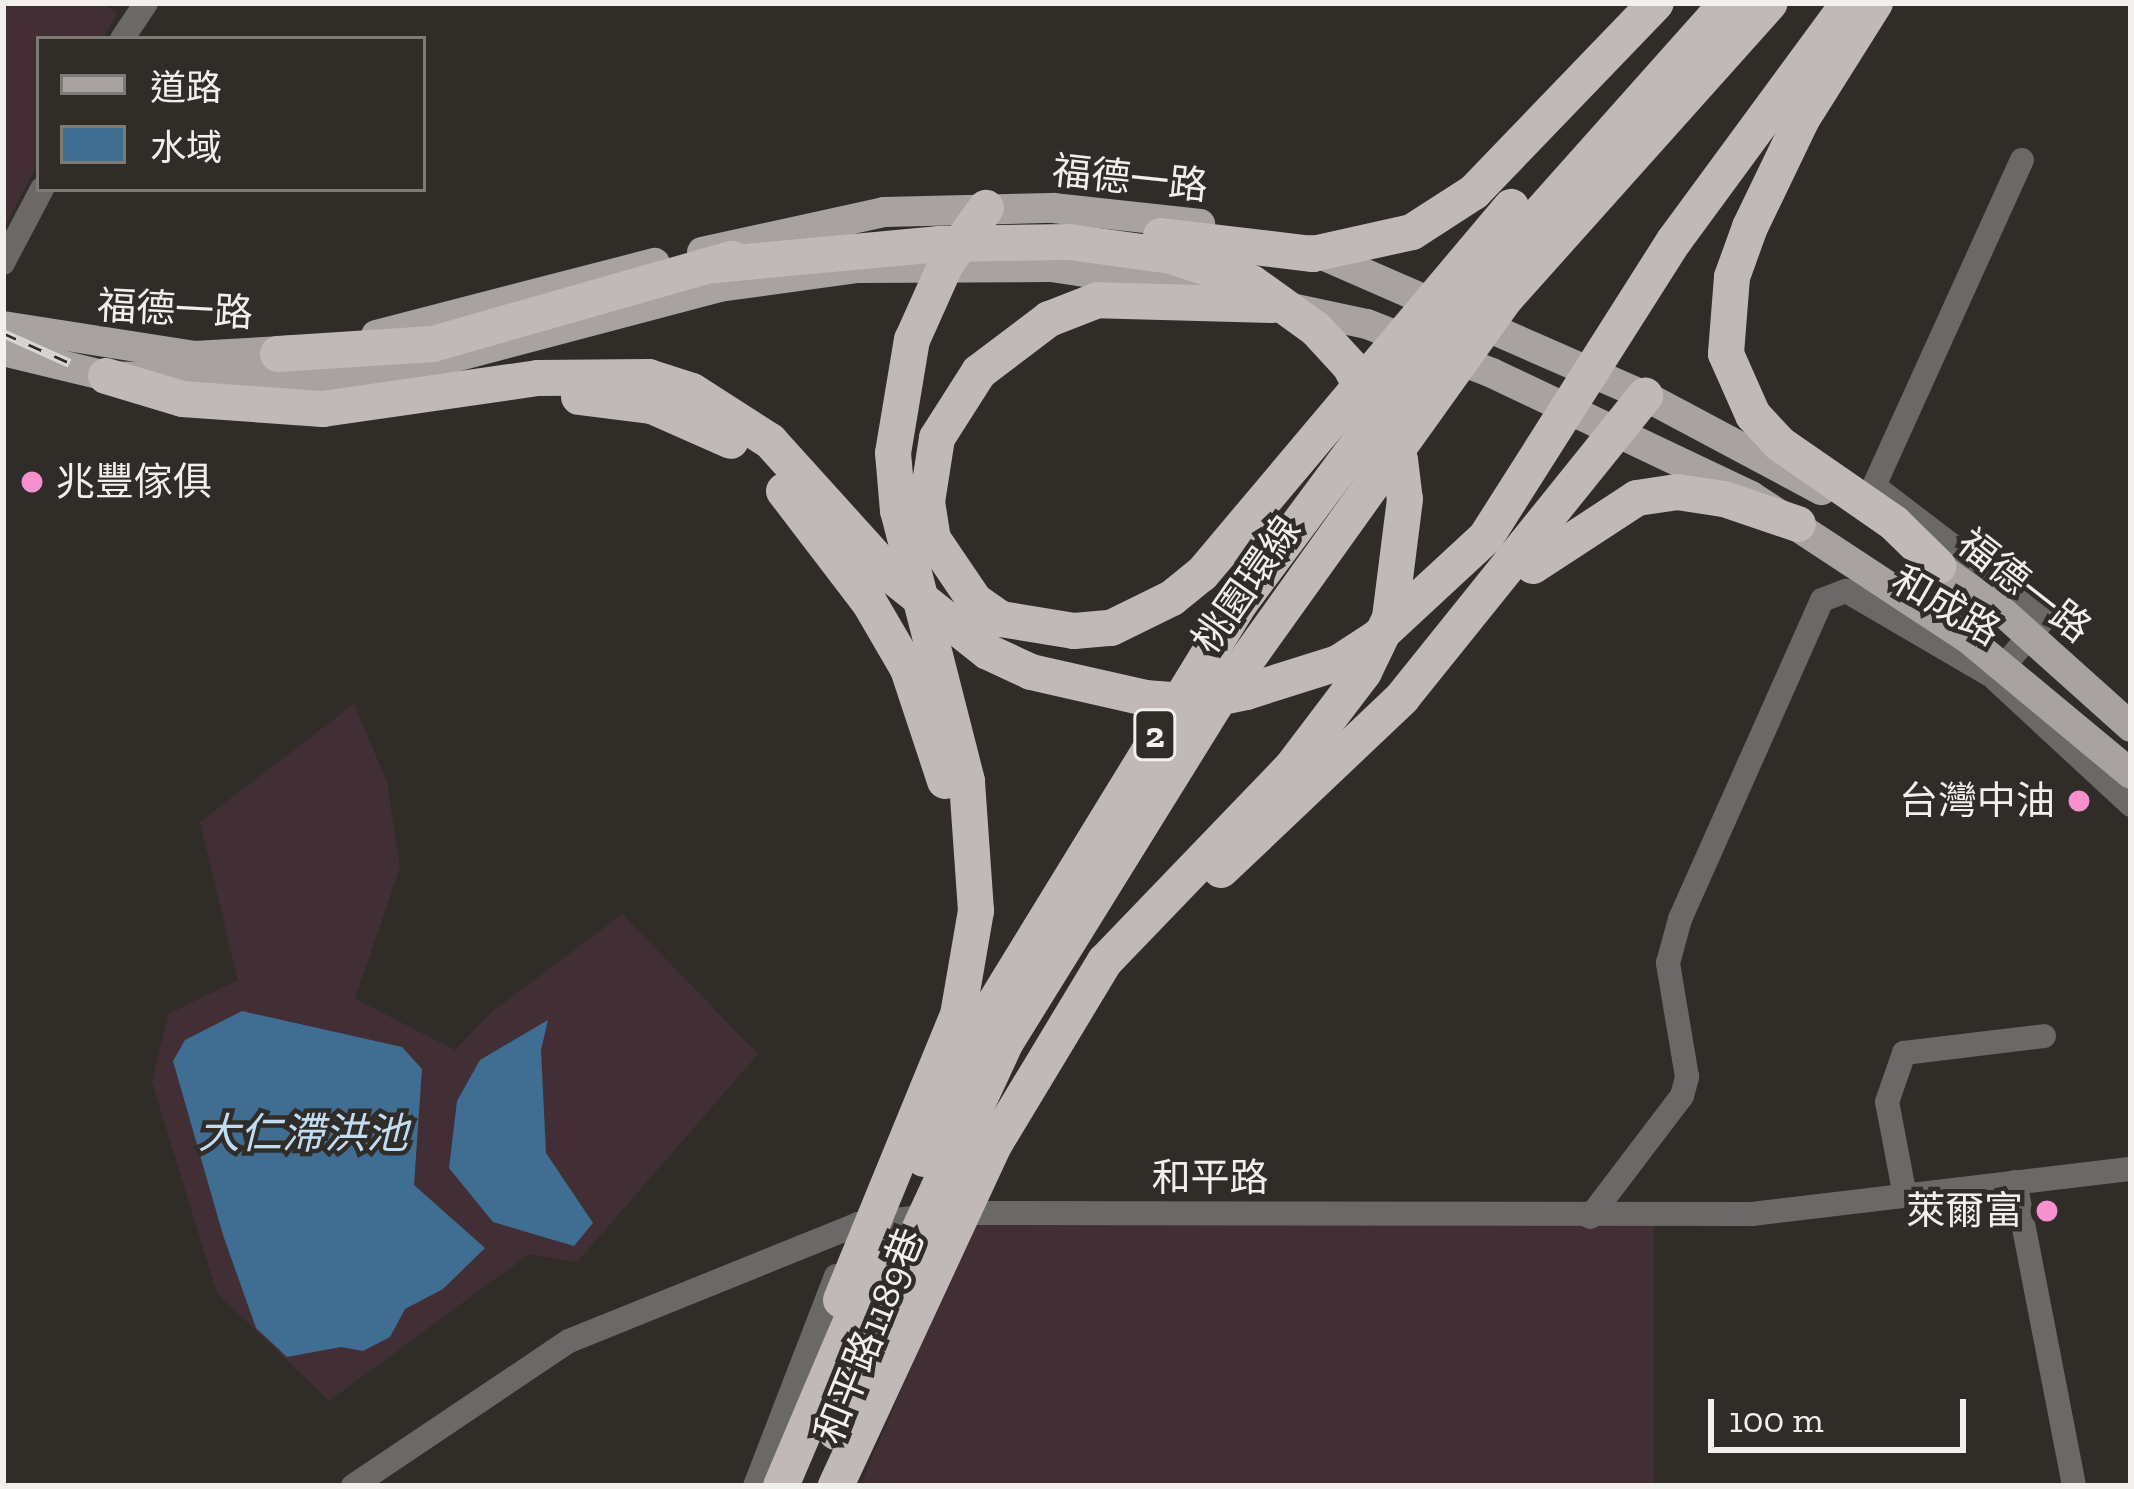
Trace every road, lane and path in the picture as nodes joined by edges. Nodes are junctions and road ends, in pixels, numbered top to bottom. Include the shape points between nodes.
1 (146, 3) edge
2 (1656, 3) edge
3 (1694, 3) edge
4 (1727, 3) edge
5 (1770, 3) edge
6 (1849, 3) edge
7 (1875, 3) edge
8 (124, 36) edge
9 (2022, 160) dead end
10 (40, 192) edge
11 (986, 208) junction
12 (911, 211) junction
13 (3, 263) edge
14 (946, 263) junction
15 (714, 266) junction
16 (899, 266) junction
17 (1491, 292) junction
18 (1271, 305) junction
19 (3, 326) edge
20 (3, 350) edge
21 (278, 354) junction
22 (106, 376) junction
23 (1645, 397) junction
24 (377, 403) junction
25 (1625, 431) junction
26 (1798, 524) junction
27 (1938, 566) junction
28 (1459, 632) junction
29 (2030, 637) junction
30 (1999, 671) junction
31 (2131, 727) edge
32 (2131, 775) edge
33 (2131, 805) edge
34 (2044, 1036) dead end
35 (1042, 1060) junction
36 (953, 1128) junction
37 (2131, 1168) edge
38 (2014, 1182) junction
39 (1905, 1196) junction
40 (958, 1213) junction
41 (1590, 1217) junction
42 (858, 1224) junction
43 (781, 1485) edge
44 (353, 1486) edge
45 (755, 1486) edge
46 (816, 1486) edge
47 (836, 1486) edge
48 (848, 1486) edge
49 (2074, 1486) edge

1 - 8 street
2 - 15 highway via 1474,192 1391,238 1313,254 1064,226 894,229 811,239
3 - 18 highway via 1378,356 1202,574 1111,628 1074,631 1001,619 975,601 933,539 927,502 937,438 979,372 1049,319 1098,300
4 - 17 highway, 桃園環線 / 2
5 - 17 highway, 桃園環線 / 2
6 - 24 highway via 1674,241 1486,537 1378,638 1287,683 1196,702 1031,672 945,622 892,576 770,441 649,377 588,374
7 - 27 highway via 1802,118 1750,227 1732,277 1726,354 1753,415 1780,444 1894,523
9 - 29 street, 和成路 via 1874,486 2046,616
10 - 13 street
11 - 12 main road, 福德一路
11 - 14 highway
11 - 23 main road, 福德一路 via 1181,221 1324,254
12 - 16 main road via 928,252
12 - 21 main road, 福德一路 via 841,216 421,326
14 - 16 main road, 福德一路
14 - 18 main road, 福德一路 via 1169,281
14 - 36 highway via 911,340 892,453 898,511 968,781 976,911 958,1015
15 - 21 highway via 395,350
15 - 35 highway via 940,244 1070,242 1171,256 1252,283 1316,328 1384,423 1400,460 1407,531 1390,617 1364,672 1292,768 1105,961
16 - 22 main road, 福德一路 via 719,287 422,366 313,382
17 - 36 highway, 桃園環線 / 2 via 1430,382 1176,701 988,1014
18 - 25 main road, 福德一路 via 1367,323
19 - 21 main road, 福德一路 via 128,350
20 - 22 main road, 福德一路
22 - 24 highway via 182,399 255,408
23 - 25 highway
23 - 27 main road, 福德一路 via 1822,491
24 - 36 highway via 570,397 652,406 723,435 815,527 908,669 958,832
25 - 26 main road, 福德一路
25 - 28 highway
26 - 28 highway via 1724,499 1677,492 1637,498 1578,530
26 - 30 main road, 福德一路
27 - 29 main road, 福德一路
28 - 35 highway via 1321,780 1155,933
29 - 30 street, 和成路
29 - 31 main road, 福德一路
30 - 32 main road, 福德一路
30 - 33 street
30 - 41 street, 和成路 via 1846,591 1822,600 1680,919 1668,962 1687,1077 1682,1096
34 - 39 street via 1904,1052 1887,1102
35 - 36 highway
36 - 43 highway via 860,1241
36 - 46 highway, 桃園環線 / 2
36 - 47 highway
37 - 38 street, 和平路
38 - 39 street, 和平路
38 - 49 street
39 - 41 street, 和平路 via 1752,1214
40 - 41 street, 和平路
40 - 42 street, 和平路
40 - 48 street, 和平路1189巷
42 - 44 street, 和平路 via 569,1341
42 - 45 street, 和平路1189巷

